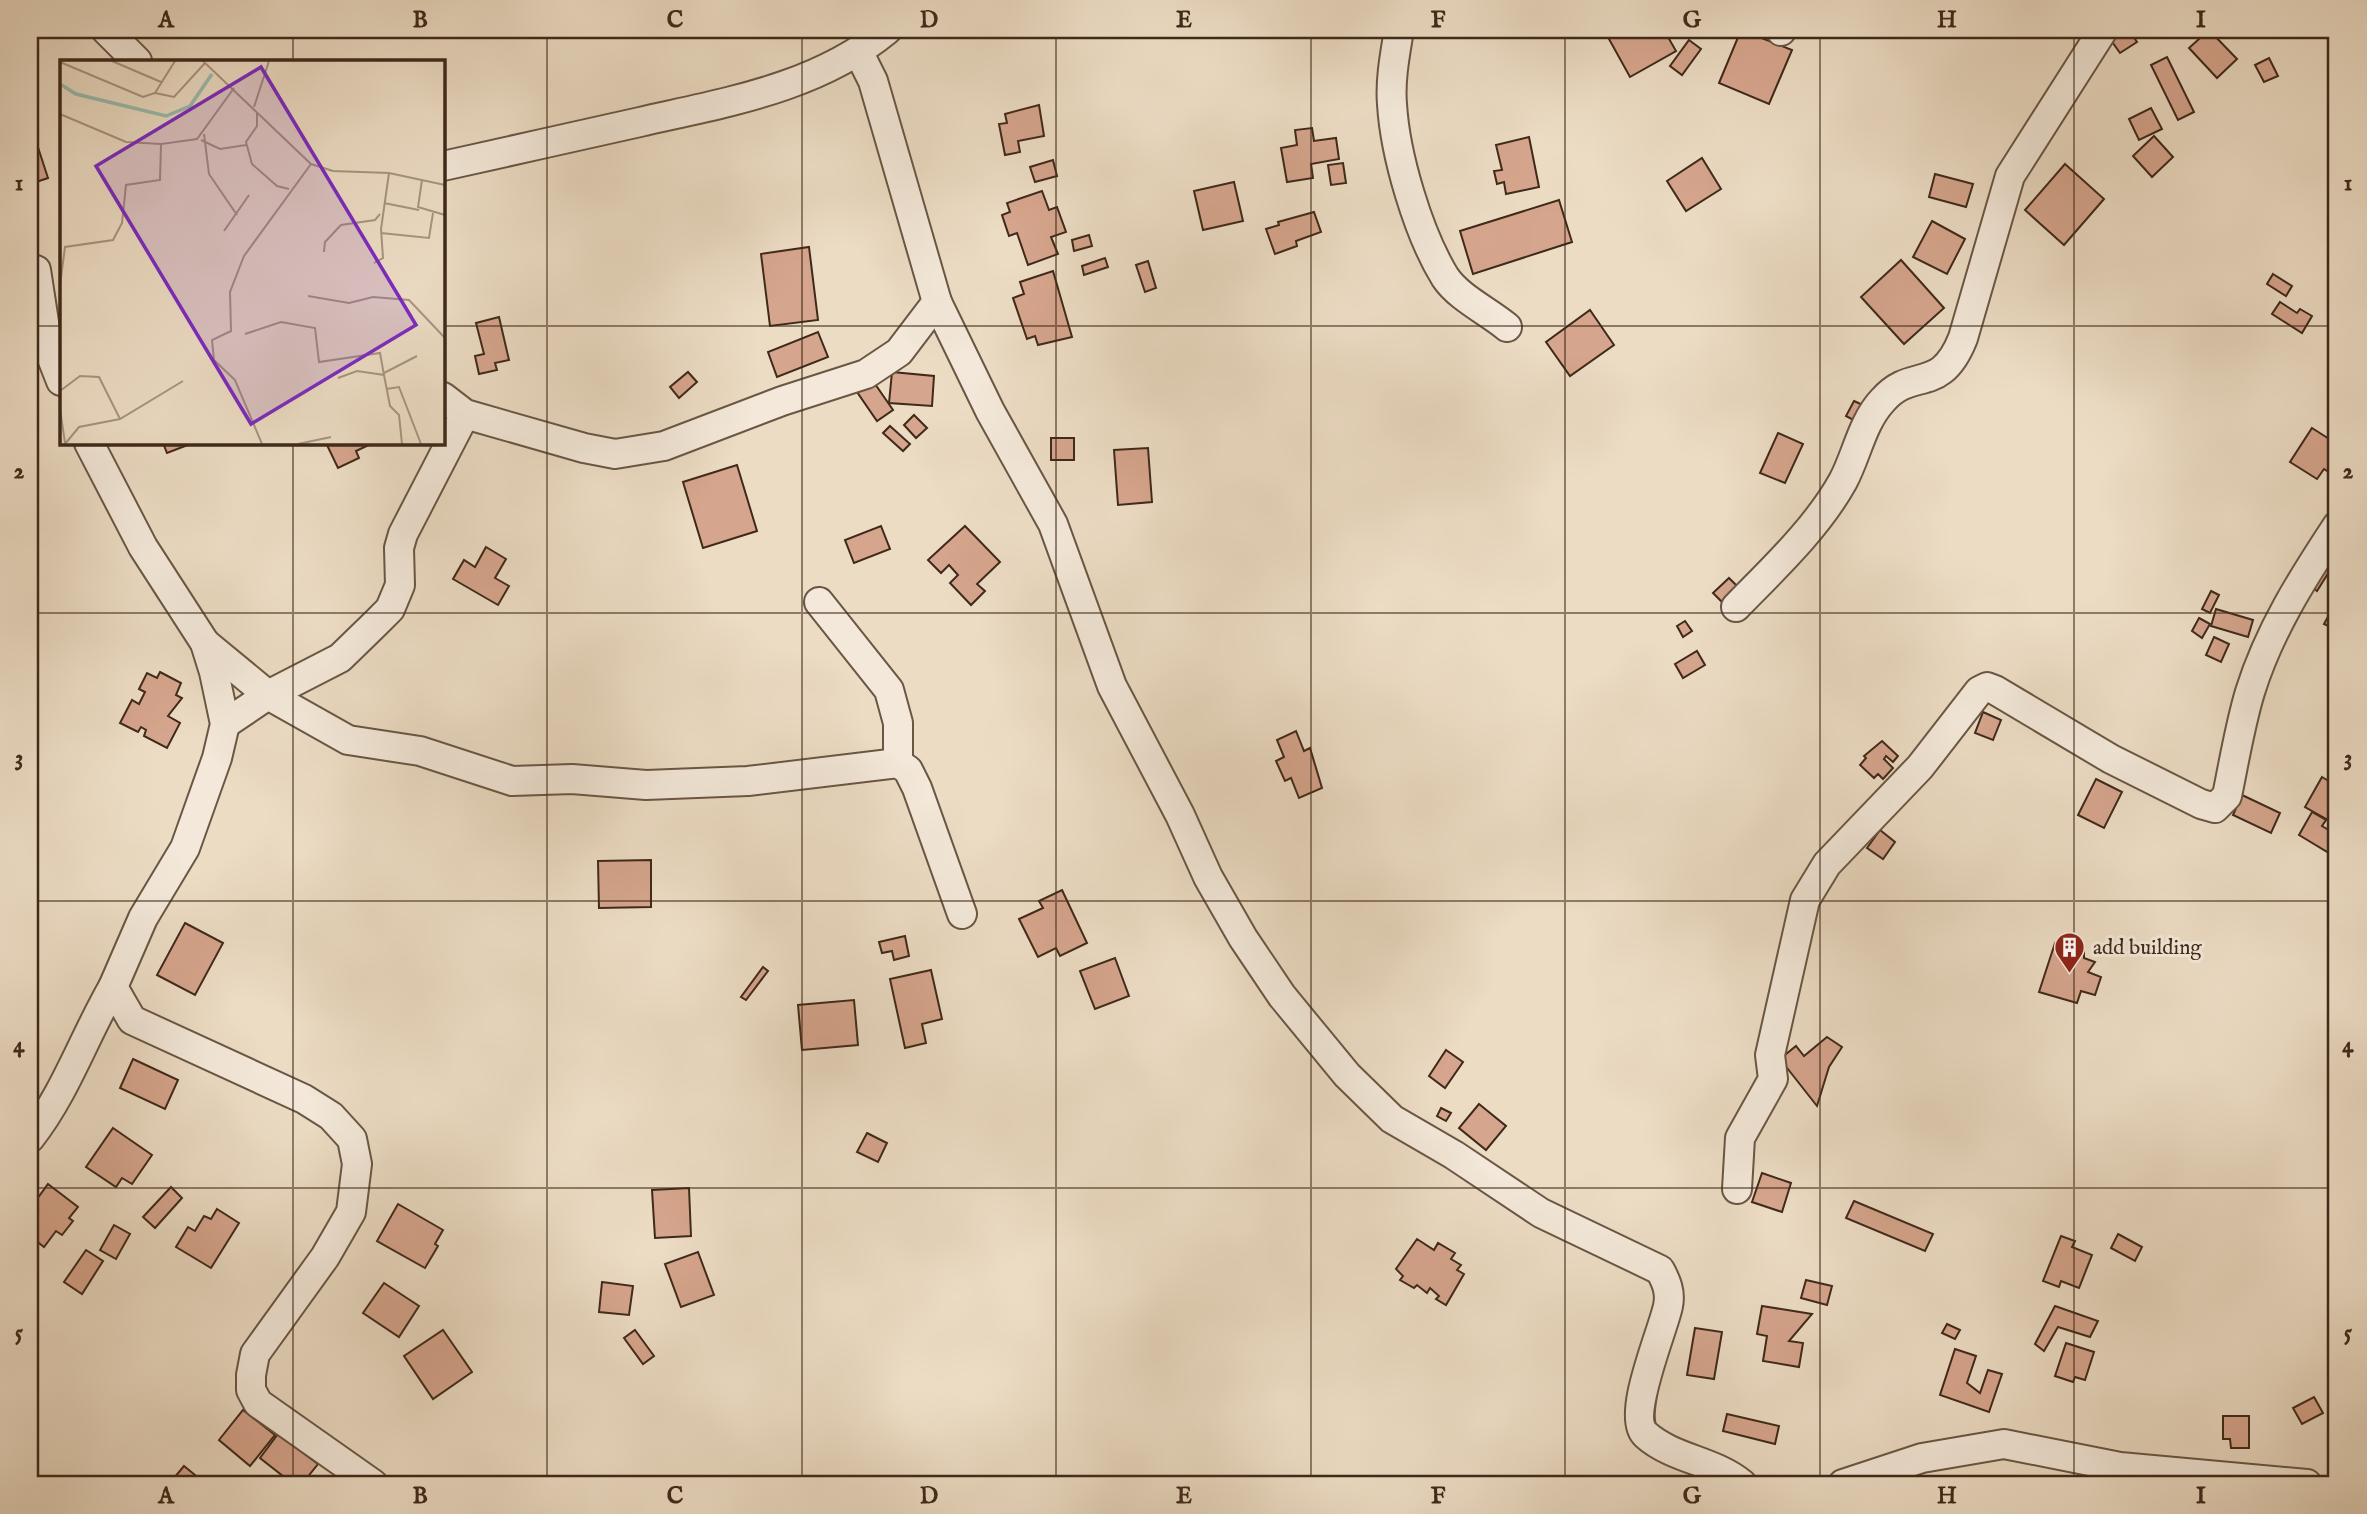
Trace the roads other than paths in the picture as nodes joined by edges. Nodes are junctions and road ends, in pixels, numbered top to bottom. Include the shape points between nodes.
1 (106, 30) edge
2 (887, 30) edge
3 (1399, 30) edge
4 (2103, 30) edge
5 (859, 53) junction
6 (136, 60) edge
7 (444, 166) edge
8 (42, 269) edge
9 (937, 302) junction
10 (1507, 327) dead end
11 (60, 378) edge
12 (444, 398) edge
13 (465, 414) junction
14 (90, 444) edge
15 (2337, 526) edge
16 (819, 602) dead end
17 (1736, 607) dead end
18 (205, 643) junction
19 (268, 695) junction
20 (225, 724) junction
21 (898, 763) junction
22 (962, 914) dead end
23 (113, 987) junction
24 (30, 1138) edge
25 (1737, 1189) dead end
26 (373, 1484) edge
27 (1742, 1484) edge
28 (1843, 1484) edge
29 (2307, 1484) edge

1 - 6 street
2 - 5 street
3 - 10 street via 1391,102 1394,128 1424,231 1445,277 1458,292
4 - 17 street via 2010,176 1963,338 1951,363 1946,370 1912,382 1882,400 1843,481
5 - 7 street via 815,75 754,96
5 - 9 street via 873,82
8 - 11 street via 48,348
9 - 13 street via 899,352 866,374 664,446 615,454
9 - 27 street via 990,411 1054,524 1112,686 1208,877 1282,996 1347,1075 1392,1119 1541,1213 1660,1270 1668,1285 1669,1304 1638,1420 1643,1433 1668,1449
12 - 13 street
13 - 19 street via 402,534 400,585 390,609 341,658
14 - 18 street via 143,547
15 - 25 street via 2294,590 2270,639 2250,692 2221,806 2201,804 2110,759 1995,690 1979,691 1920,767 1827,864 1805,900 1770,1055 1773,1079 1740,1138
16 - 21 street via 889,690 898,723
18 - 19 street
18 - 20 street
19 - 20 street
19 - 21 street via 348,740 420,751 512,781 572,779 646,785 748,781
20 - 23 street via 185,848 142,918
21 - 22 street via 908,770 917,788
23 - 24 street via 77,1062
23 - 26 street via 132,1020 304,1100 331,1116 352,1139 357,1164 351,1212 325,1257 255,1354 251,1390 258,1403
28 - 29 street via 1922,1458 2004,1444 2120,1467

